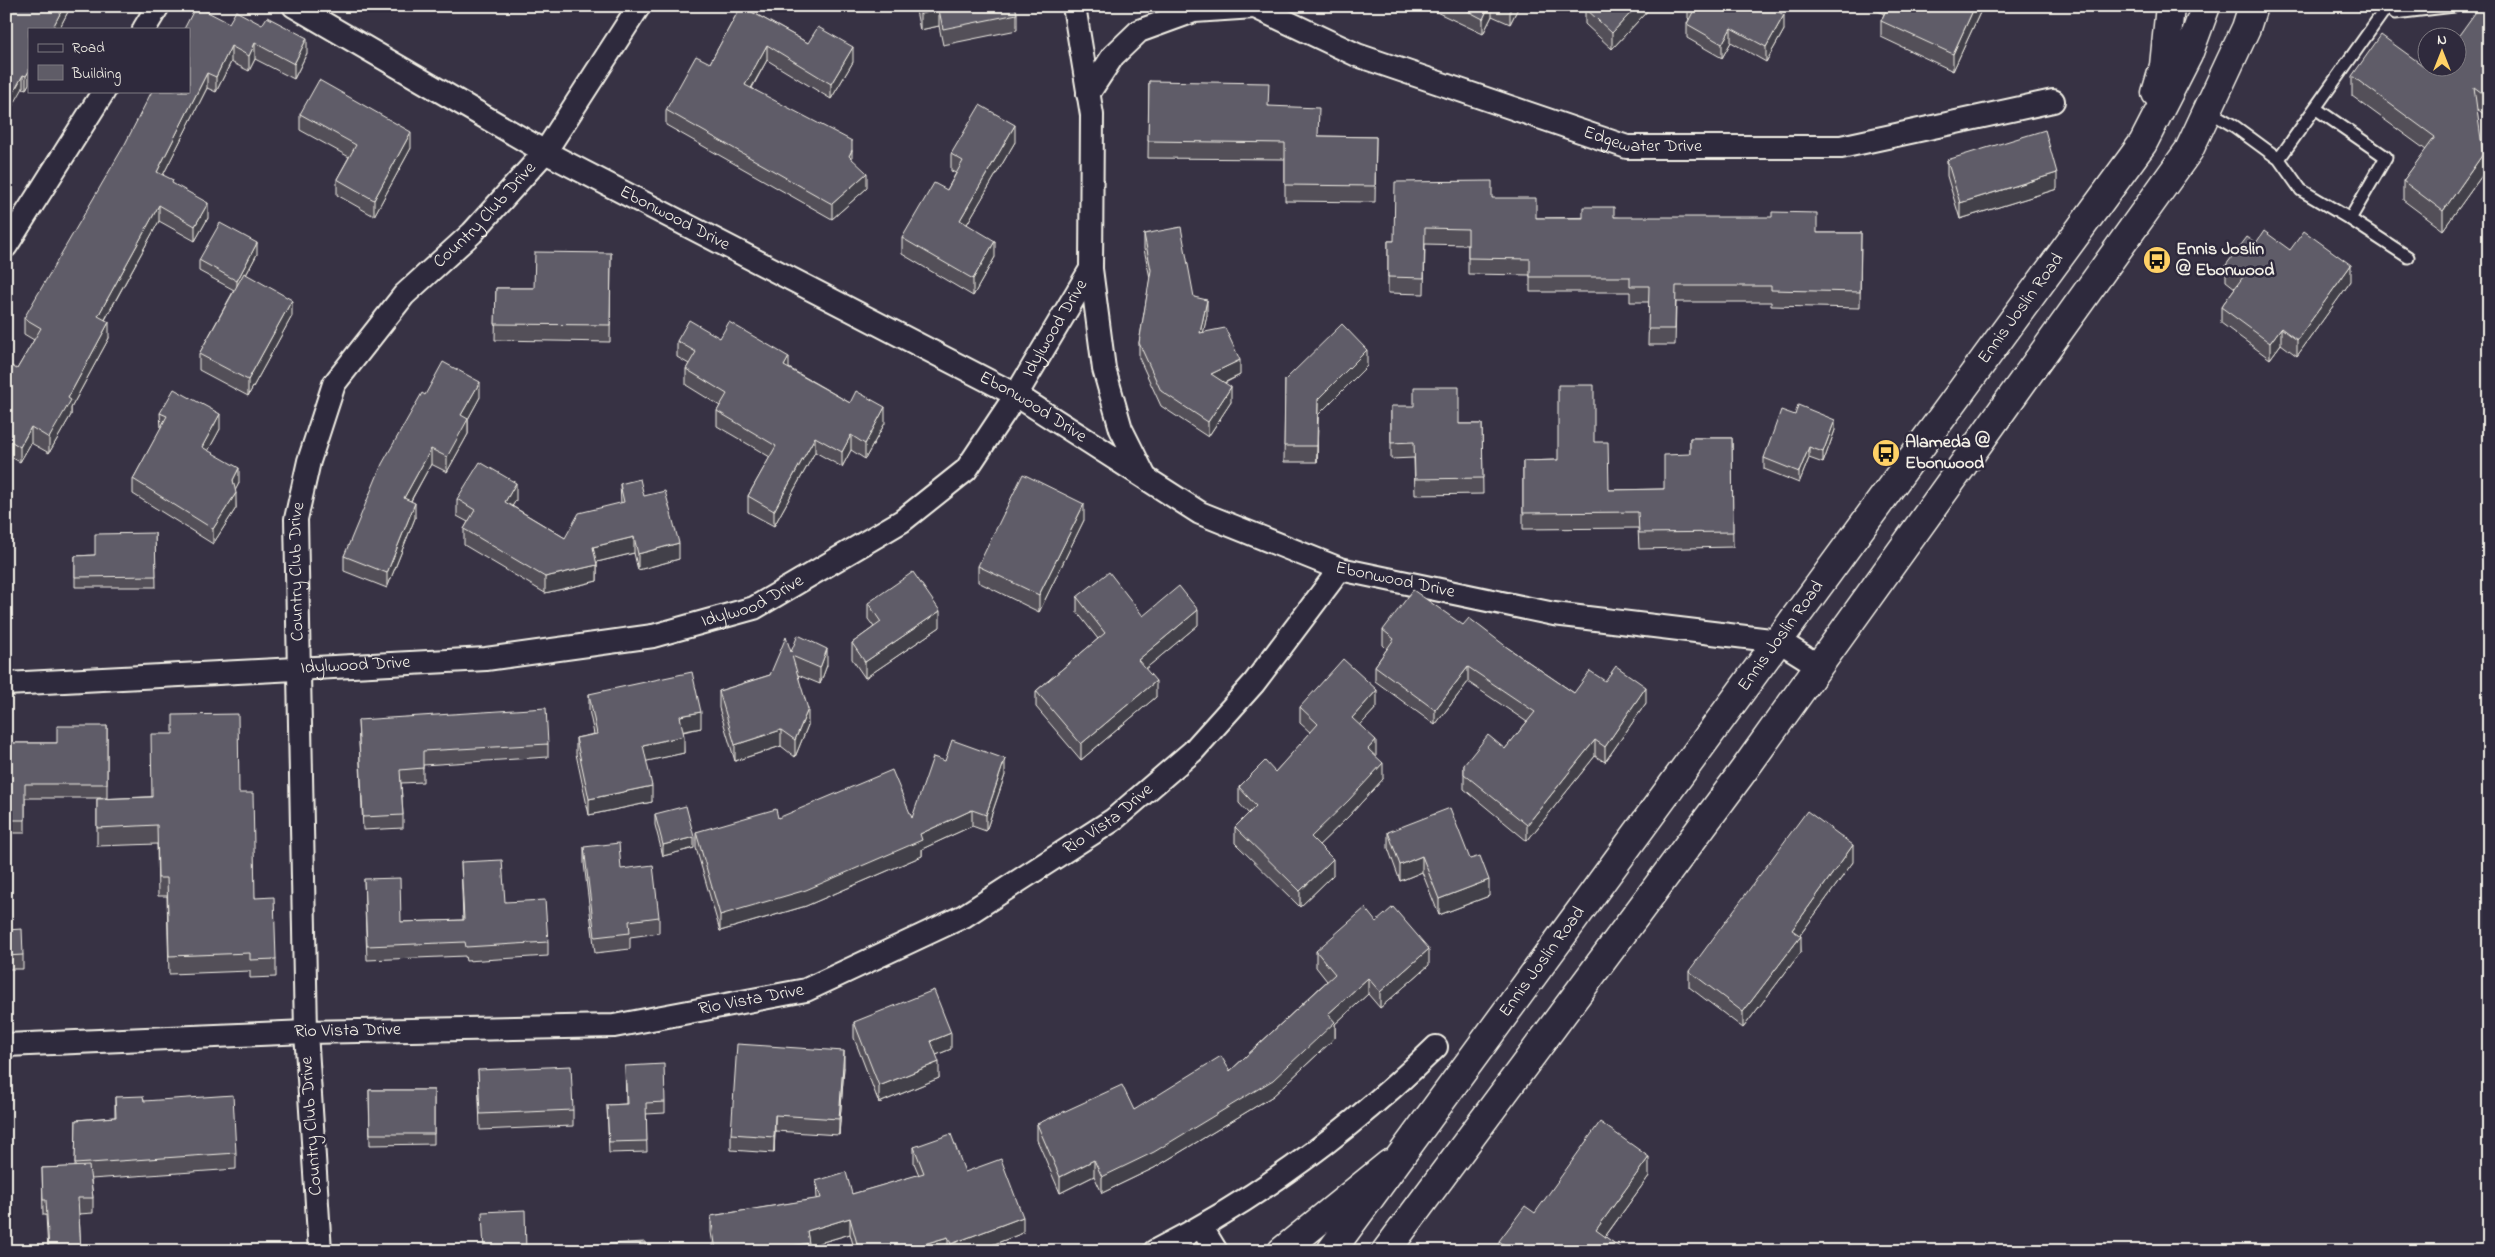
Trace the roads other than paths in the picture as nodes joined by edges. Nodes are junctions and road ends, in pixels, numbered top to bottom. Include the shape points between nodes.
1 (158, 6) edge
2 (294, 6) edge
3 (639, 6) edge
4 (1074, 6) edge
5 (1253, 6) edge
6 (2170, 6) edge
7 (2206, 6) edge
8 (2454, 6) edge
9 (2391, 8) edge
10 (2252, 14) edge
11 (145, 28) edge
12 (103, 92) edge
13 (1088, 94) junction
14 (2053, 101) dead end
15 (2315, 108) junction
16 (2207, 110) junction
17 (2143, 143) junction
18 (546, 152) junction
19 (2278, 159) junction
20 (2350, 219) junction
21 (6, 246) edge
22 (2408, 257) dead end
23 (1091, 269) junction
24 (1016, 395) junction
25 (1145, 478) junction
26 (1340, 569) junction
27 (1779, 640) junction
28 (1819, 666) junction
29 (299, 667) junction
30 (6, 684) edge
31 (306, 1032) junction
32 (6, 1044) edge
33 (1436, 1047) dead end
34 (1402, 1154) junction
35 (1202, 1228) junction
36 (320, 1251) edge
37 (1155, 1251) edge
38 (1216, 1251) edge
39 (1282, 1251) edge
40 (1331, 1251) edge
41 (1386, 1251) edge

1 - 11 street
2 - 18 street, Ebonwood Drive
3 - 18 street, Country Club Drive
4 - 13 street, Idylwood Drive
5 - 13 street via 1194,11 1139,31 1113,56
5 - 14 street, Edgewater Drive via 1357,55 1627,147 1841,147
6 - 17 main road via 2164,66
7 - 17 main road, Ennis Joslin Road via 2188,55
8 - 9 lane
9 - 15 lane
10 - 16 main road
12 - 21 street
13 - 23 street, Idylwood Drive via 1092,115
15 - 19 lane
15 - 20 lane via 2386,157
16 - 19 lane
16 - 28 main road via 2189,150
17 - 27 main road, Ennis Joslin Road
18 - 24 street, Ebonwood Drive
18 - 29 street, Country Club Drive via 472,233 404,295 334,384 309,461 296,519
19 - 20 lane via 2301,190
20 - 22 lane
23 - 24 street, Idylwood Drive
23 - 25 street via 1104,369 1121,429
24 - 25 street, Ebonwood Drive
24 - 29 street, Idylwood Drive via 966,470 902,521 754,608 653,636 486,659
25 - 26 street, Ebonwood Drive via 1200,513
26 - 27 street, Ebonwood Drive via 1554,614
26 - 31 street, Rio Vista Drive via 1254,683 1193,751 1113,820 964,916 806,990 614,1026
27 - 28 street, Ebonwood Drive
27 - 34 main road, Ennis Joslin Road
28 - 41 main road
29 - 30 street, Idylwood Drive
29 - 31 street, Country Club Drive
31 - 32 street, Rio Vista Drive
31 - 36 street, Country Club Drive
33 - 35 street via 1393,1089 1288,1170
34 - 39 main road
34 - 40 main road, Ennis Joslin Road
35 - 37 street
35 - 38 street

